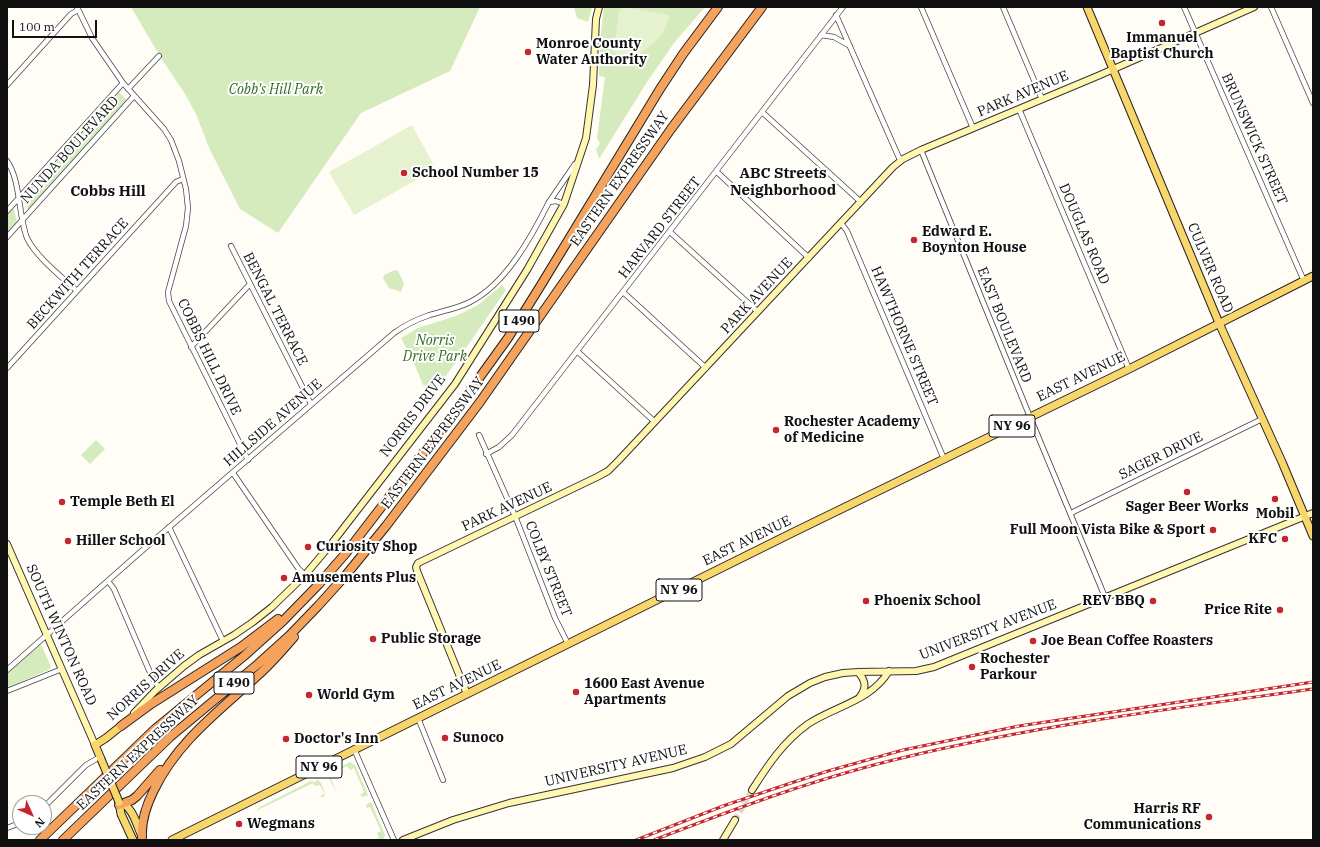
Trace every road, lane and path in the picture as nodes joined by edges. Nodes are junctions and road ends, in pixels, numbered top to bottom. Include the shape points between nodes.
1 (598, 7) edge
2 (718, 7) edge
3 (763, 7) edge
4 (843, 7) edge
5 (921, 7) edge
6 (1003, 7) edge
7 (1087, 7) edge
8 (1184, 7) edge
9 (1254, 7) edge
10 (1272, 7) edge
11 (78, 9) edge
12 (836, 15) junction
13 (1195, 33) junction
14 (821, 35) junction
15 (850, 46) junction
16 (159, 56) dead end
17 (1113, 69) junction
18 (123, 83) junction
19 (7, 85) edge
20 (128, 89) junction
21 (134, 96) junction
22 (1042, 99) junction
23 (1313, 103) edge
24 (1019, 109) junction
25 (762, 112) junction
26 (973, 128) junction
27 (921, 150) junction
28 (582, 153) junction
29 (900, 160) junction
30 (7, 161) edge
31 (717, 172) junction
32 (183, 179) junction
33 (18, 199) junction
34 (549, 202) junction
35 (861, 202) junction
36 (564, 204) junction
37 (7, 211) edge
38 (22, 220) junction
39 (841, 223) junction
40 (670, 232) junction
41 (7, 237) edge
42 (231, 246) dead end
43 (809, 258) junction
44 (1313, 276) edge
45 (1304, 281) junction
46 (250, 284) junction
47 (77, 291) junction
48 (623, 292) junction
49 (758, 312) junction
50 (1219, 323) junction
51 (191, 347) junction
52 (578, 352) junction
53 (7, 368) edge
54 (706, 368) junction
55 (1129, 369) junction
56 (311, 404) junction
57 (1030, 417) junction
58 (1262, 419) junction
59 (655, 422) junction
60 (479, 435) dead end
61 (486, 454) junction
62 (944, 459) junction
63 (248, 460) junction
64 (233, 473) junction
65 (1071, 513) junction
66 (1313, 513) edge
67 (515, 516) junction
68 (1304, 516) junction
69 (169, 527) junction
70 (1313, 536) edge
71 (7, 544) edge
72 (305, 575) junction
73 (108, 581) junction
74 (333, 591) junction
75 (1105, 597) junction
76 (304, 599) junction
77 (47, 634) junction
78 (223, 641) junction
79 (568, 644) junction
80 (62, 669) junction
81 (7, 670) edge
82 (889, 671) junction
83 (858, 672) junction
84 (159, 688) junction
85 (7, 691) edge
86 (468, 694) junction
87 (859, 699) junction
88 (418, 718) junction
89 (121, 726) junction
90 (95, 745) junction
91 (181, 747) junction
92 (354, 749) junction
93 (100, 758) junction
94 (443, 780) dead end
95 (752, 790) tunnel mouth
96 (52, 799) edge
97 (121, 804) junction
98 (96, 810) junction
99 (735, 820) tunnel mouth
100 (143, 838) edge
101 (40, 840) edge
102 (63, 840) edge
103 (69, 840) edge
104 (133, 840) edge
105 (172, 840) edge
106 (394, 840) edge
107 (403, 840) edge
108 (723, 840) edge

1 - 28 street, NORRIS DRIVE via 590,109
2 - 76 highway, EASTERN EXPRESSWAY / I 490 via 660,89 536,294 493,359 352,545
3 - 74 highway, EASTERN EXPRESSWAY / I 490 via 663,140 484,397
4 - 12 street, HARVARD STREET
5 - 26 street
6 - 22 street
7 - 17 main road, CULVER ROAD
8 - 13 street, BRUNSWICK STREET
9 - 13 street, PARK AVENUE
10 - 23 street
11 - 18 street, COBBS HILL DRIVE via 92,38
11 - 19 street
12 - 14 street, HARVARD STREET
12 - 15 street
13 - 17 street, PARK AVENUE
13 - 45 street, BRUNSWICK STREET
14 - 15 street via 834,37
14 - 25 street, HARVARD STREET
15 - 29 street
16 - 20 street, NUNDA BOULEVARD
17 - 22 street, PARK AVENUE
17 - 50 main road, CULVER ROAD
18 - 20 street, COBBS HILL DRIVE
18 - 33 street, NUNDA BOULEVARD
20 - 21 street, COBBS HILL DRIVE
21 - 32 street, COBBS HILL DRIVE via 171,140
21 - 38 street, NUNDA BOULEVARD
22 - 24 street, PARK AVENUE
24 - 26 street, PARK AVENUE
24 - 55 street, DOUGLAS ROAD
25 - 31 street, HARVARD STREET
25 - 35 street
26 - 27 street, PARK AVENUE
27 - 29 street, PARK AVENUE
27 - 57 street, EAST BOULEVARD
28 - 34 street, HILLSIDE AVENUE
28 - 36 street, NORRIS DRIVE
29 - 35 street, PARK AVENUE
30 - 33 street via 14,177
31 - 40 street, HARVARD STREET
31 - 43 street
32 - 47 street, BECKWITH TERRACE via 176,182
32 - 51 street, COBBS HILL DRIVE via 187,217 168,297
33 - 37 street, NUNDA BOULEVARD
33 - 38 street
34 - 36 street
34 - 56 street, HILLSIDE AVENUE via 521,252 490,288 470,302 404,326
35 - 39 street, PARK AVENUE
36 - 72 street, NORRIS DRIVE via 527,270 455,384
38 - 41 street, NUNDA BOULEVARD
38 - 47 street via 36,251
39 - 43 street, PARK AVENUE
39 - 62 street, HAWTHORNE STREET via 848,233
40 - 48 street, HARVARD STREET
40 - 49 street
42 - 46 street, BENGAL TERRACE
43 - 49 street, PARK AVENUE
44 - 45 main road, EAST AVENUE / NY 96
45 - 50 main road, EAST AVENUE / NY 96
46 - 51 street
46 - 56 street, BENGAL TERRACE
47 - 53 street, BECKWITH TERRACE
48 - 52 street, HARVARD STREET
48 - 54 street
49 - 54 street, PARK AVENUE
50 - 55 main road, EAST AVENUE / NY 96
50 - 58 main road, CULVER ROAD
51 - 63 street, COBBS HILL DRIVE
52 - 59 street
52 - 61 street, HARVARD STREET via 512,435 499,447
54 - 59 street, PARK AVENUE
55 - 57 main road, EAST AVENUE / NY 96
56 - 63 street, HILLSIDE AVENUE
57 - 62 main road, EAST AVENUE / NY 96
57 - 65 street, EAST BOULEVARD
58 - 65 street, SAGER DRIVE
58 - 68 main road, CULVER ROAD
59 - 67 street, PARK AVENUE via 608,471
60 - 61 street, COLBY STREET
61 - 67 street, COLBY STREET
62 - 79 main road, EAST AVENUE / NY 96
63 - 64 street, HILLSIDE AVENUE
64 - 69 street, HILLSIDE AVENUE
64 - 72 street
65 - 75 street, EAST BOULEVARD
66 - 68 street, UNIVERSITY AVENUE
67 - 79 street, COLBY STREET via 555,618
67 - 86 street, PARK AVENUE via 416,565
68 - 70 main road, CULVER ROAD
68 - 75 street, UNIVERSITY AVENUE
69 - 73 street, HILLSIDE AVENUE
69 - 78 street
71 - 77 street, SOUTH WINTON ROAD
72 - 78 street, NORRIS DRIVE via 263,615
73 - 77 street, HILLSIDE AVENUE
73 - 84 street
74 - 91 highway via 273,661
74 - 98 highway, EASTERN EXPRESSWAY / I 490 via 281,643 170,737
75 - 82 street, UNIVERSITY AVENUE via 934,667 916,671
76 - 89 highway via 241,647
76 - 101 highway, EASTERN EXPRESSWAY / I 490 via 256,646 148,736
77 - 80 street, SOUTH WINTON ROAD
77 - 81 street, HILLSIDE AVENUE
78 - 84 street, NORRIS DRIVE via 190,661
79 - 86 main road, EAST AVENUE / NY 96
80 - 85 street
80 - 90 street, SOUTH WINTON ROAD
82 - 83 street, UNIVERSITY AVENUE
82 - 87 street via 876,688
83 - 87 street via 865,686
83 - 107 street, UNIVERSITY AVENUE via 825,677 810,683 778,703 731,744 705,757 673,768 509,804 452,820
84 - 89 street, NORRIS DRIVE
86 - 88 main road, EAST AVENUE / NY 96
87 - 95 street via 828,712 795,734 774,756
88 - 92 main road, EAST AVENUE / NY 96
88 - 94 street
89 - 90 main road, NORRIS DRIVE
90 - 93 main road, SOUTH WINTON ROAD
91 - 97 highway via 137,796
91 - 100 highway via 153,792 144,817
92 - 105 main road, EAST AVENUE / NY 96
92 - 106 street
93 - 96 street via 86,765
93 - 97 main road, SOUTH WINTON ROAD, bridge
97 - 100 main road, SOUTH WINTON ROAD via 130,810
97 - 104 main road, SOUTH WINTON ROAD via 121,814
98 - 102 highway, EASTERN EXPRESSWAY / I 490
98 - 103 highway
99 - 108 street

